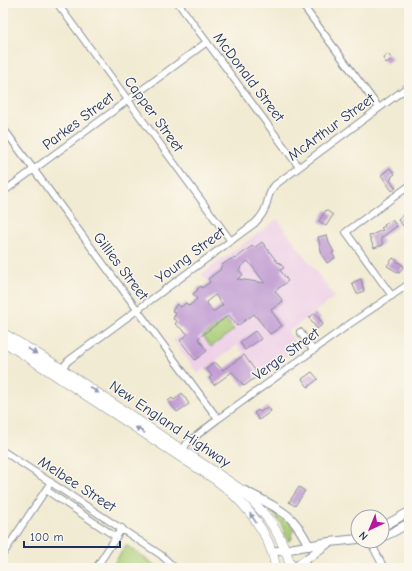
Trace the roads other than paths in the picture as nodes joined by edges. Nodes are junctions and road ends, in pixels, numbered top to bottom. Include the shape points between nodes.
1 (57, 3) edge
2 (178, 3) edge
3 (301, 3) edge
4 (207, 42) junction
5 (409, 86) edge
6 (128, 100) junction
7 (379, 108) junction
8 (3, 128) edge
9 (299, 166) junction
10 (34, 170) junction
11 (409, 186) edge
12 (270, 190) joint
13 (3, 192) edge
14 (231, 241) junction
15 (409, 284) edge
16 (392, 296) junction
17 (138, 310) junction
18 (300, 332) dead end
19 (3, 333) edge
20 (3, 341) edge
21 (314, 350) junction
22 (59, 372) junction
23 (218, 419) junction
24 (183, 450) junction
25 (3, 451) edge
26 (51, 482) junction
27 (240, 489) junction
28 (46, 490) junction
29 (409, 512) edge
30 (390, 523) edge
31 (409, 523) edge
32 (122, 528) junction
33 (390, 533) edge
34 (116, 537) junction
35 (350, 540) edge
36 (330, 542) junction
37 (310, 546) junction
38 (374, 549) edge
39 (286, 550) junction
40 (272, 552) junction
41 (3, 553) edge
42 (96, 568) edge
43 (175, 568) edge
44 (276, 568) edge
45 (291, 568) edge
46 (294, 568) edge
47 (384, 568) edge

1 - 6 street, Capper Street
2 - 4 street, McDonald Street
3 - 7 street
4 - 6 street, Parkes Street
4 - 9 street, McDonald Street
5 - 7 street, McArthur Street
6 - 10 street, Parkes Street
6 - 14 street, Capper Street
7 - 9 street, McArthur Street
8 - 10 street, Gillies Street
9 - 12 street, McArthur Street
10 - 13 street, Parkes Street
10 - 17 street, Gillies Street
11 - 16 street via 346,232
12 - 14 street, Young Street via 263,214
14 - 17 street, Young Street
15 - 16 street, Verge Street
16 - 21 street, Verge Street
17 - 22 street, Young Street via 68,361
17 - 23 street, Gillies Street
18 - 21 street
19 -> 22 highway, New England Highway
20 - 22 highway, New England Highway
21 - 23 street, Verge Street
22 -> 24 highway, New England Highway
40 -> 22 highway, New England Highway via 251,514 230,491
23 - 24 street, Verge Street via 187,443
24 - 27 highway, New England Highway
25 - 26 street, Melbee Street
26 - 28 street
26 - 32 street, Melbee Street
27 - 37 main road via 289,517
27 - 39 highway, New England Highway via 266,515
28 - 34 street, Melbee Street
28 - 41 street
29 - 30 main road
31 - 33 main road
32 - 34 street
32 - 43 street, Melbee Street
34 - 42 street
35 - 36 main road
36 - 37 main road
36 - 46 main road
37 - 39 main road
38 - 47 street
39 - 40 main road
39 - 45 highway, New England Highway
40 - 44 highway, New England Highway

